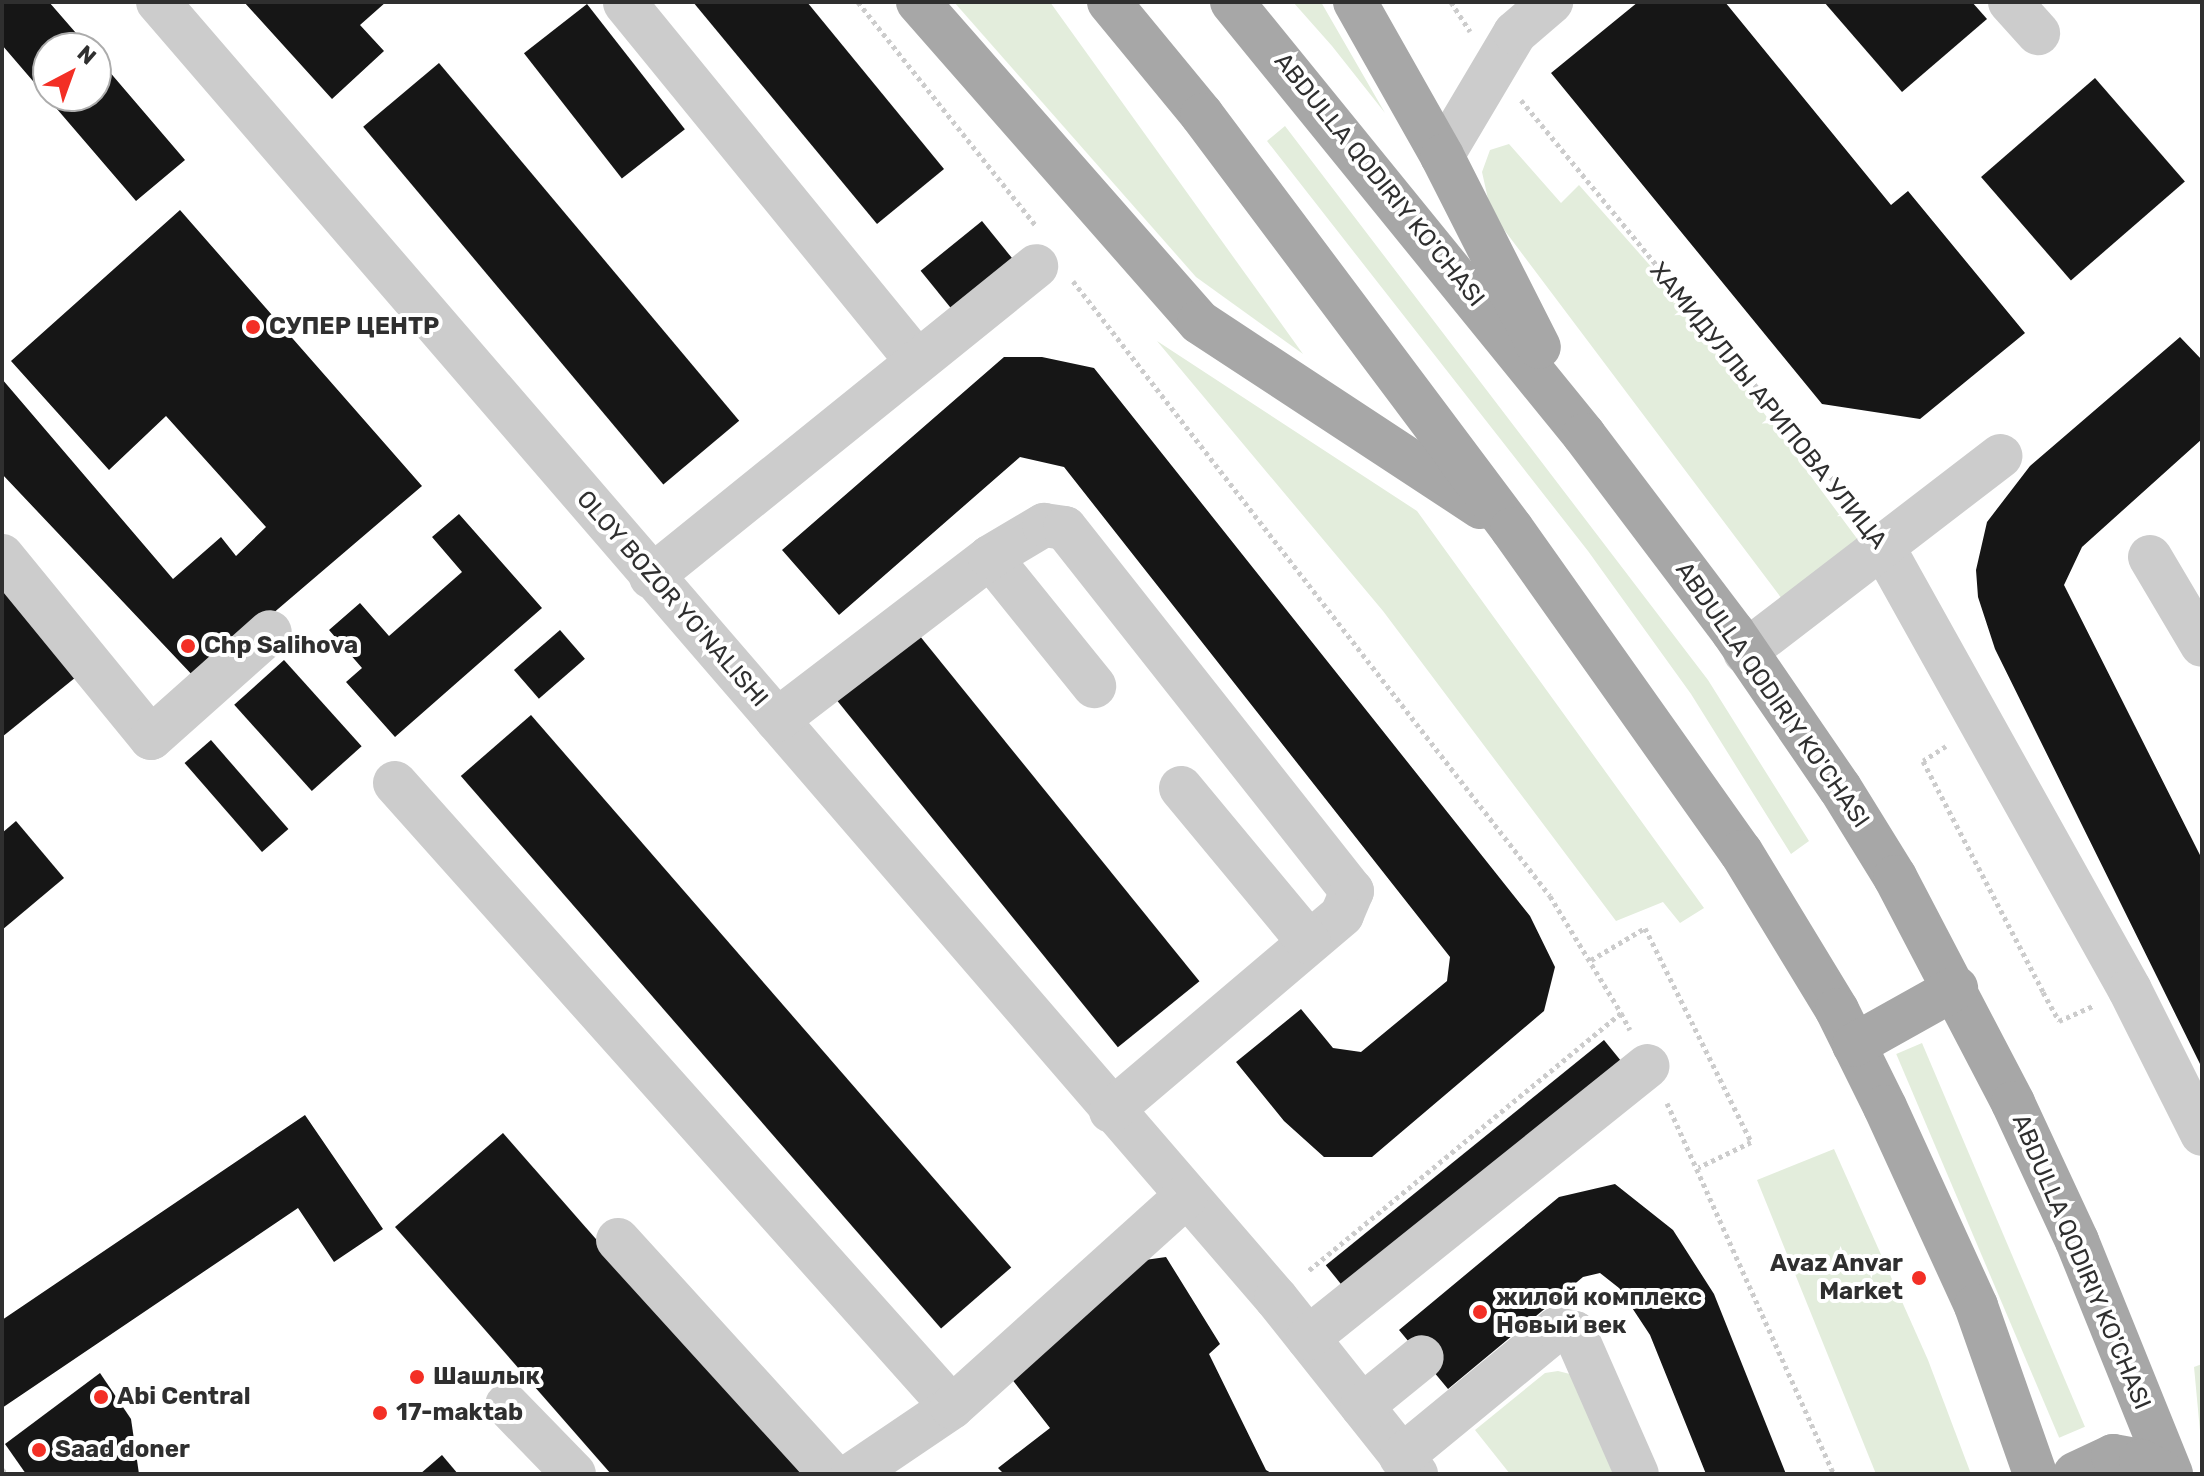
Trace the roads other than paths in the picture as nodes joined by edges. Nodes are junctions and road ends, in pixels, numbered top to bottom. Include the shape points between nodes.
1 (918, 2) edge
2 (1109, 2) edge
3 (1232, 2) edge
4 (1355, 2) edge
5 (1551, 2) edge
6 (625, 3) edge
7 (163, 4) edge
8 (1442, 156) junction
9 (1048, 257) road end
10 (917, 361) junction
11 (1584, 435) junction
12 (2000, 456) dead end
13 (1512, 529) junction
14 (1883, 547) junction
15 (2, 556) edge
16 (990, 557) junction
17 (2150, 557) dead end
18 (651, 577) junction
19 (270, 632) dead end
20 (2202, 645) edge
21 (1745, 652) junction
22 (1094, 686) dead end
23 (777, 720) junction
24 (395, 783) dead end
25 (1181, 788) dead end
26 (1309, 942) junction
27 (1956, 988) junction
28 (1854, 1045) junction
29 (1647, 1066) road end
30 (1111, 1111) junction
31 (2202, 1134) edge
32 (1186, 1196) junction
33 (618, 1240) dead end
34 (1308, 1338) junction
35 (1422, 1357) dead end
36 (507, 1405) dead end
37 (1362, 1406) junction
38 (952, 1407) junction
39 (1409, 1465) edge
40 (574, 1474) edge
41 (831, 1474) edge
42 (853, 1474) edge
43 (1637, 1474) edge
44 (2035, 1474) edge
45 (2075, 1474) edge
46 (2164, 1474) edge
47 (2171, 1474) edge

1 - 13 main road via 1199,322
2 - 13 main road via 1202,115
3 - 11 main road, ABDULLA QODIRIY KO'CHASI
4 - 8 main road
5 - 8 street via 1515,33
6 - 10 street
7 - 18 street, OLOY BOZOR YO'NALISHI
8 - 11 main road
9 - 10 street
10 - 18 street
11 - 21 main road, ABDULLA QODIRIY KO'CHASI
12 - 14 street
13 - 28 main road via 1691,776 1790,931
14 - 21 street
14 - 31 street, ХАМИДУЛЛЫ АРИПОВА УЛИЦА via 2130,990
15 - 19 street via 151,738
16 - 22 street
16 - 23 street
16 - 26 street via 1044,525 1065,528 1352,891 1342,915
17 - 20 street
18 - 23 street, OLOY BOZOR YO'NALISHI
21 - 27 main road, ABDULLA QODIRIY KO'CHASI via 1840,788
23 - 30 street, OLOY BOZOR YO'NALISHI
24 - 38 street
25 - 26 street
26 - 30 street
27 - 28 main road
27 - 47 main road, ABDULLA QODIRIY KO'CHASI via 2077,1241
28 - 44 main road via 1976,1306
29 - 34 street
30 - 32 street, OLOY BOZOR YO'NALISHI
32 - 34 street, OLOY BOZOR YO'NALISHI
32 - 38 street
33 - 41 street
34 - 37 street, OLOY BOZOR YO'NALISHI
35 - 37 street
36 - 40 street
37 - 39 street, OLOY BOZOR YO'NALISHI
38 - 42 street
39 - 43 street via 1557,1329 1575,1333
45 - 46 main road via 2113,1456 2141,1461

